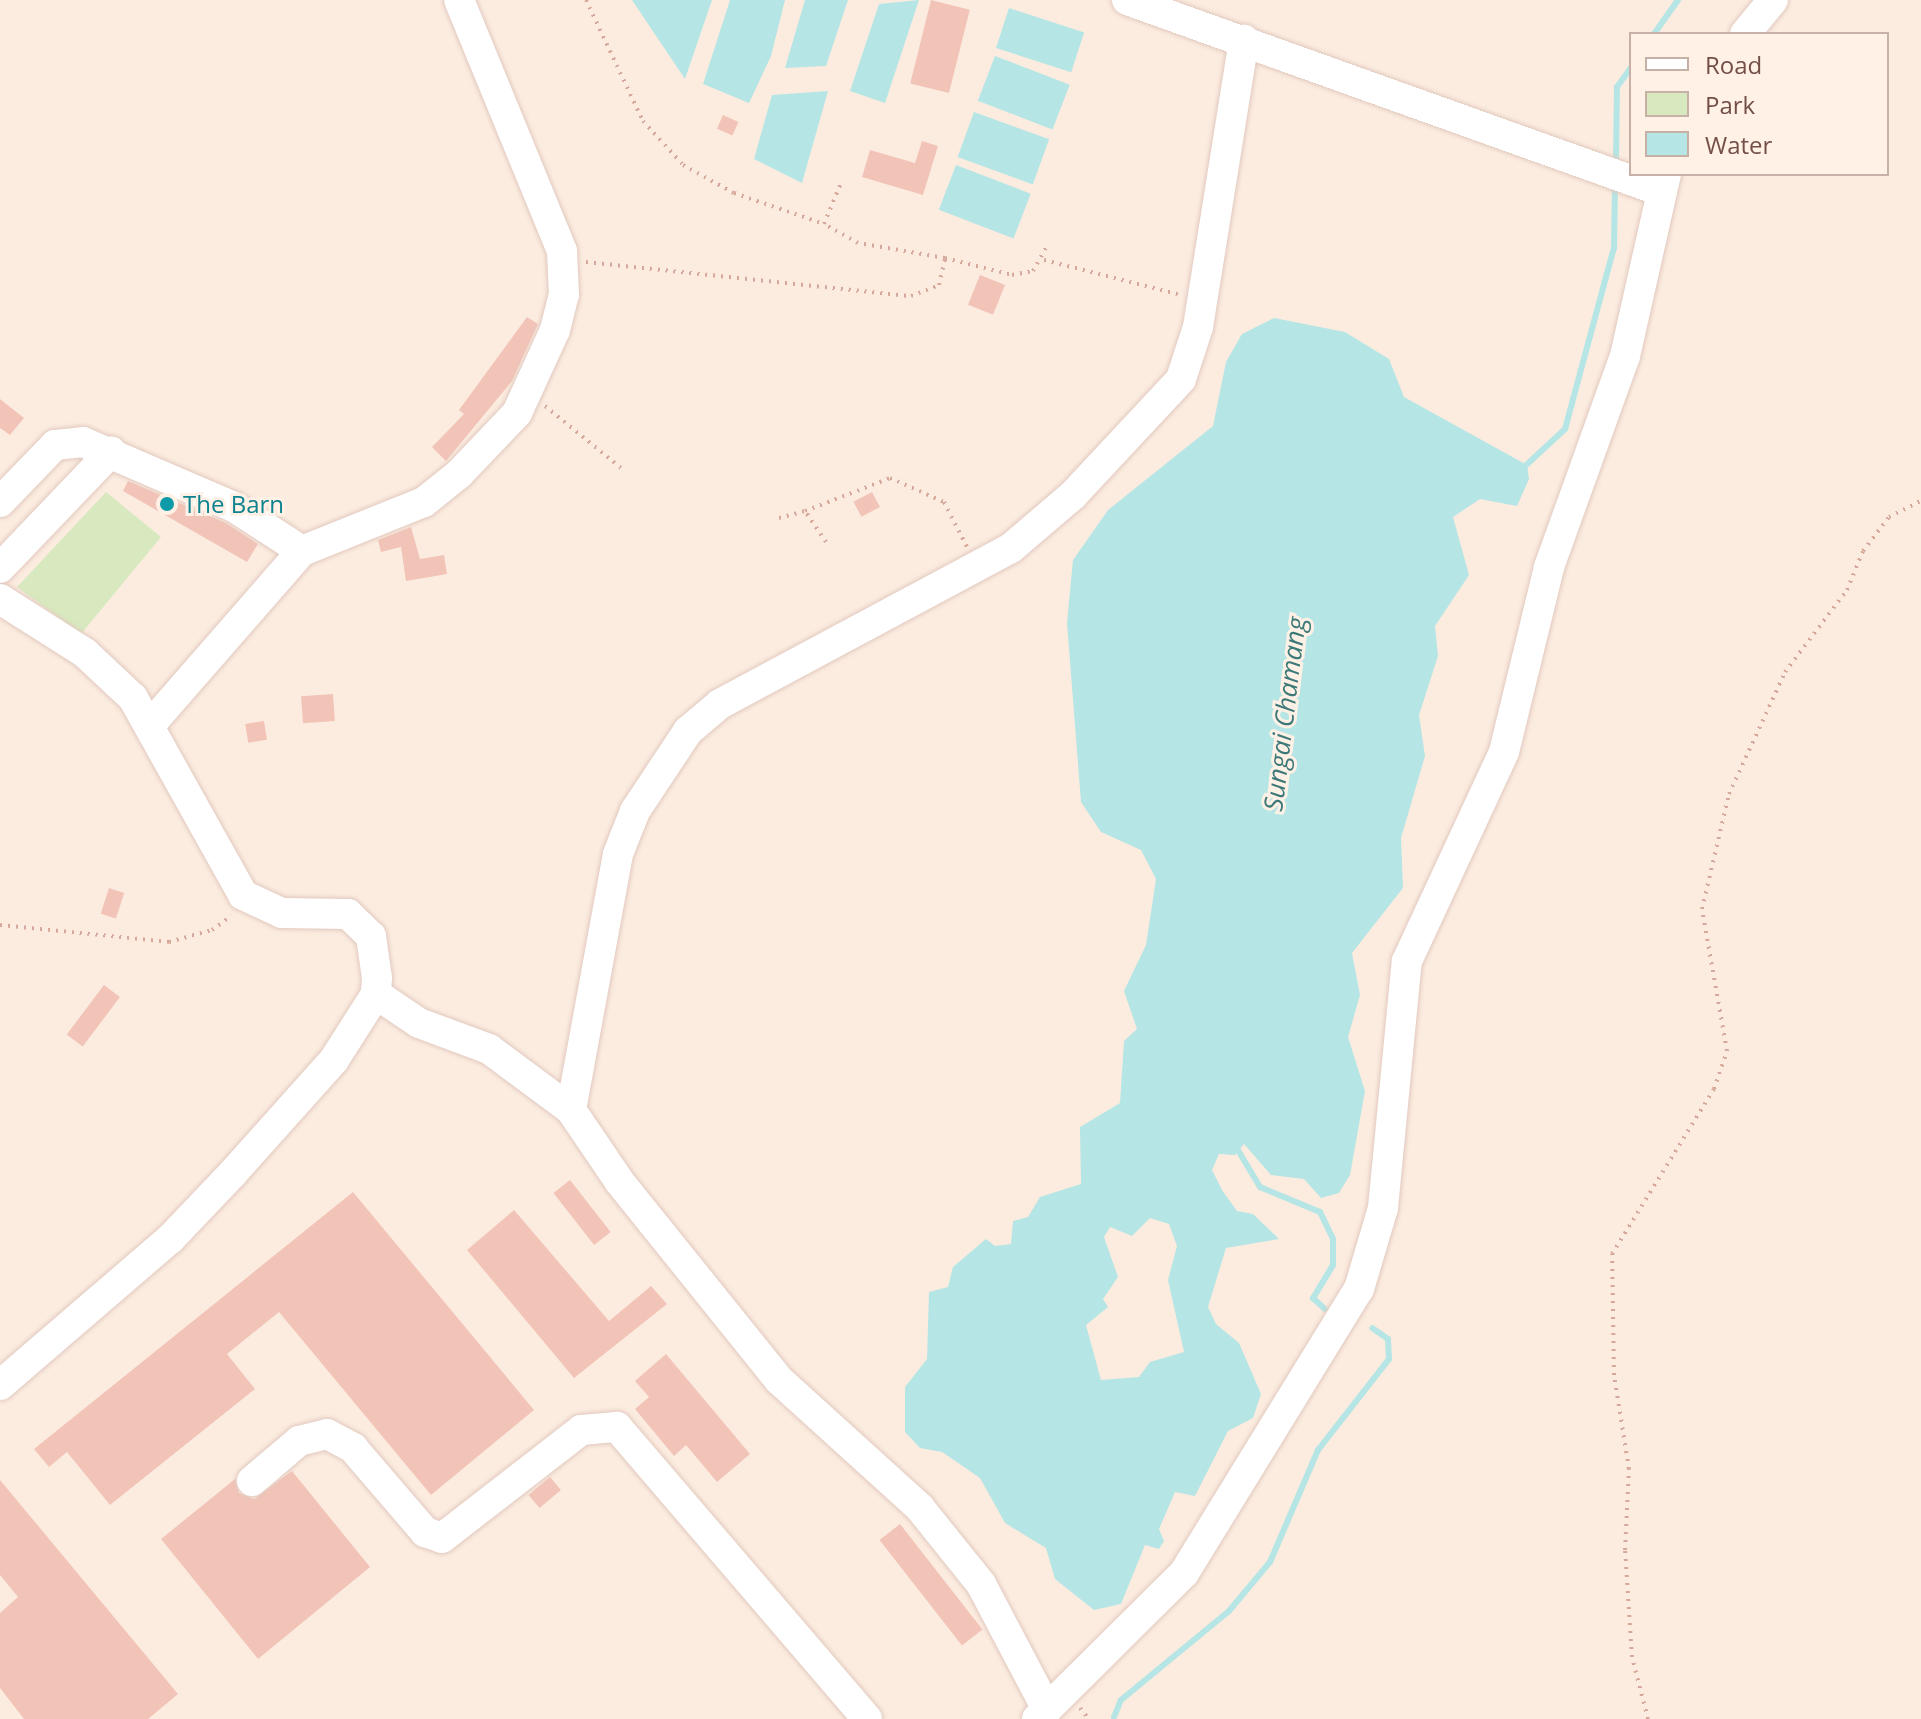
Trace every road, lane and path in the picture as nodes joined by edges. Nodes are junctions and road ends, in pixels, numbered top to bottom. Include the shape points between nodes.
1 (459, 0) edge
2 (586, 0) edge
3 (1127, 0) edge
4 (1773, 0) edge
5 (1747, 32) edge
6 (1244, 40) junction
7 (1629, 173) edge
8 (1640, 176) edge
9 (1663, 182) edge
10 (841, 183) dead end
11 (824, 224) junction
12 (1047, 246) dead end
13 (945, 258) junction
14 (563, 260) junction
15 (1044, 260) junction
16 (1203, 301) junction
17 (528, 391) junction
18 (111, 452) junction
19 (626, 472) dead end
20 (1921, 501) edge
21 (0, 502) edge
22 (805, 511) junction
23 (779, 518) dead end
24 (826, 542) dead end
25 (302, 551) junction
26 (0, 568) edge
27 (978, 569) junction
28 (0, 599) edge
29 (151, 724) junction
30 (251, 899) junction
31 (0, 925) edge
32 (376, 994) junction
33 (571, 1110) junction
34 (0, 1385) edge
35 (252, 1481) dead end
36 (1042, 1714) edge
37 (867, 1719) edge
38 (1648, 1719) edge

1 - 14 street
2 - 11 path via 643,121 683,165 734,193
3 - 6 street
4 - 5 street
6 - 7 street
6 - 16 street
8 - 9 street
9 - 36 street via 1625,356 1549,567 1498,771 1407,961 1383,1208 1359,1289 1184,1573
10 - 11 path
11 - 13 path via 858,243
12 - 15 path
13 - 14 path via 939,285 911,296
13 - 15 path via 1012,275
14 - 17 street via 560,311
15 - 16 path
16 - 27 street via 1189,362 1172,392 1042,524
17 - 19 path
17 - 25 street via 505,426 441,490
18 - 21 street via 83,442 55,445
18 - 25 street via 234,507
18 - 26 street
20 - 38 path via 1889,517 1863,551 1847,590 1785,672 1729,794 1702,909 1727,1051 1714,1089 1612,1254 1614,1375 1629,1469 1625,1550 1632,1657
22 - 23 path
22 - 24 path
22 - 27 path via 890,478 944,502
25 - 29 street
27 - 33 street via 732,697 688,731 635,811 618,854
28 - 29 street via 85,653
29 - 30 street
30 - 31 path via 212,930 169,942
30 - 32 street via 282,913 328,908 360,922 377,951
32 - 33 street via 419,1023 489,1049
32 - 34 street via 334,1060 170,1239
33 - 36 street via 619,1181 779,1380 920,1508 981,1584
35 - 37 street via 299,1441 327,1434 353,1448 425,1532 442,1538 581,1430 617,1427

